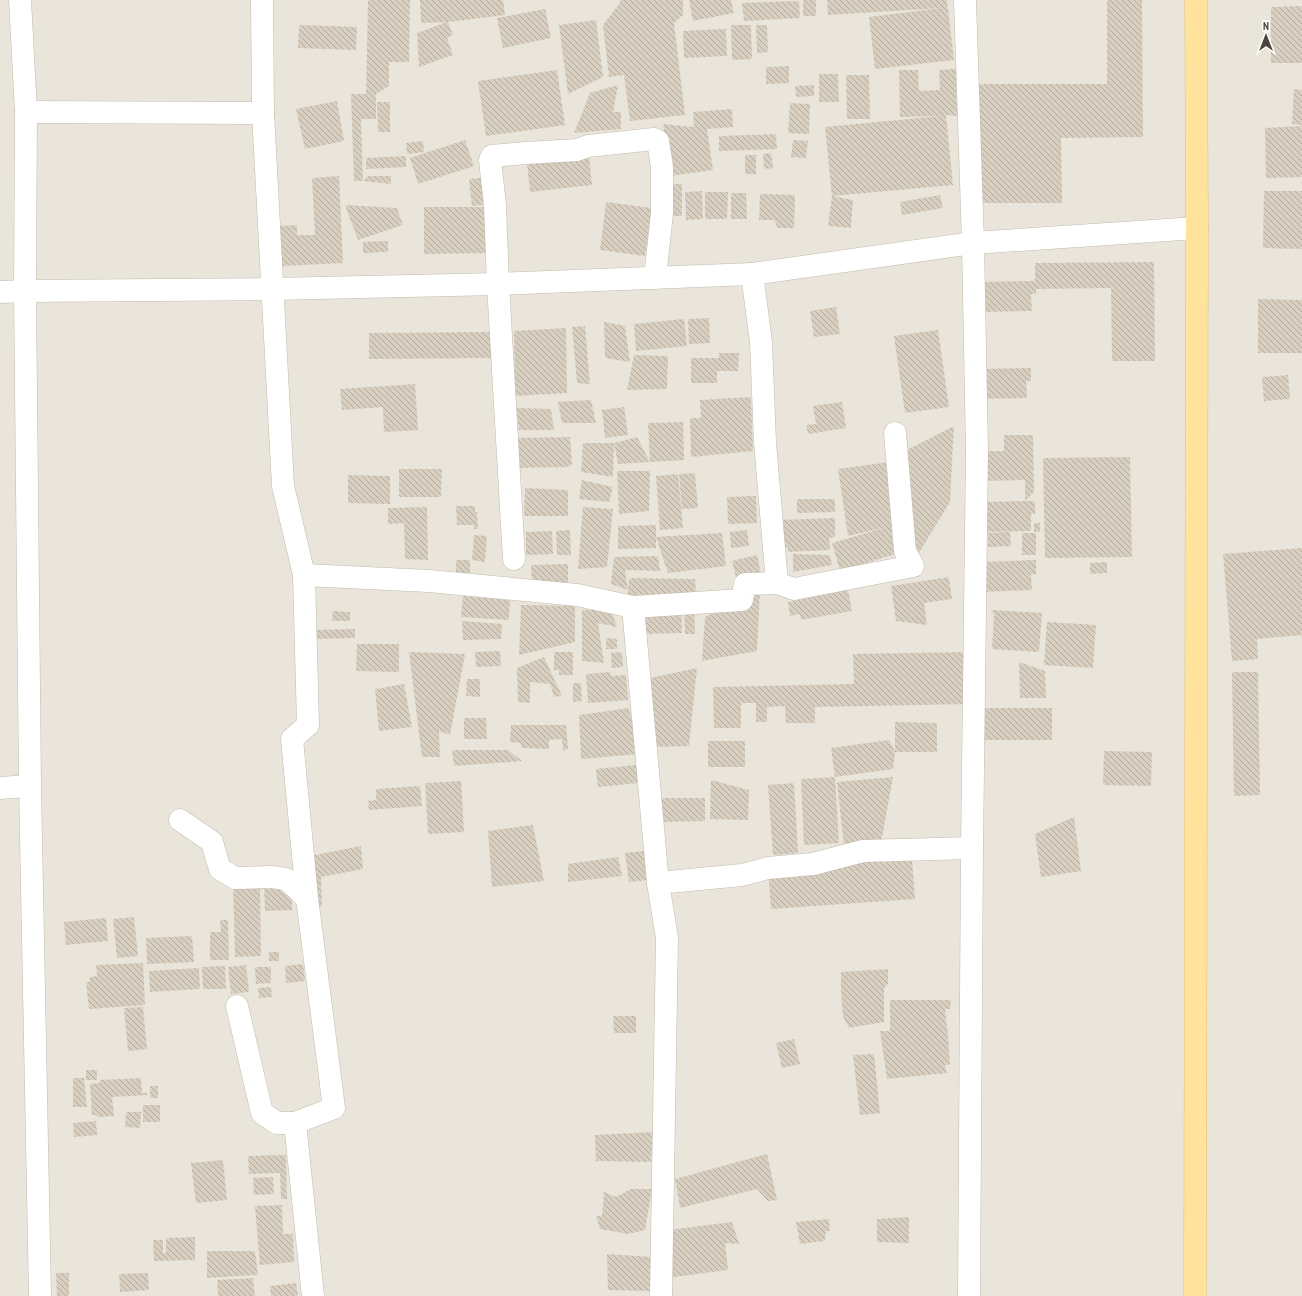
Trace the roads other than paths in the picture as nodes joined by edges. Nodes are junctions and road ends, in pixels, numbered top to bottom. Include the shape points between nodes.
1 (20, 0) edge
2 (262, 0) edge
3 (965, 0) edge
4 (1196, 0) edge
5 (26, 112) junction
6 (263, 113) junction
7 (1198, 228) junction
8 (973, 243) junction
9 (752, 274) junction
10 (655, 278) junction
11 (498, 284) junction
12 (273, 289) junction
13 (25, 291) junction
14 (0, 292) edge
15 (895, 433) dead end
16 (514, 559) dead end
17 (304, 575) junction
18 (777, 582) junction
19 (633, 607) junction
20 (30, 786) junction
21 (0, 788) edge
22 (180, 820) dead end
23 (972, 848) junction
24 (658, 883) junction
25 (307, 898) junction
26 (237, 1006) dead end
27 (295, 1122) junction
28 (40, 1296) edge
29 (313, 1296) edge
30 (660, 1296) edge
31 (969, 1296) edge
32 (1195, 1296) edge

1 - 5 street
2 - 6 street
3 - 8 street
4 - 7 main road
5 - 6 street
5 - 13 street
6 - 12 street
7 - 8 street
7 - 32 main road
8 - 9 street
8 - 23 street via 977,451
9 - 10 street
9 - 18 street via 761,342 764,442
10 - 11 street
10 - 11 street via 662,213 662,167 659,144 654,139 588,146 577,150 492,156 490,160 495,205
11 - 12 street
11 - 16 street
12 - 13 street
12 - 17 street via 283,486
13 - 14 street
13 - 20 street
15 - 18 street via 905,551 913,566 794,589
17 - 19 street via 429,581 577,595
17 - 25 street via 308,725 292,739
18 - 19 street via 745,584 742,600
19 - 24 street
20 - 21 street
20 - 28 street
22 - 25 street via 212,842 220,868 235,878 286,879
23 - 24 street via 863,851 813,864 768,868 742,875
23 - 31 street
24 - 30 street via 667,938
25 - 27 street via 334,1108
26 - 27 street via 262,1112 277,1123
27 - 29 street

